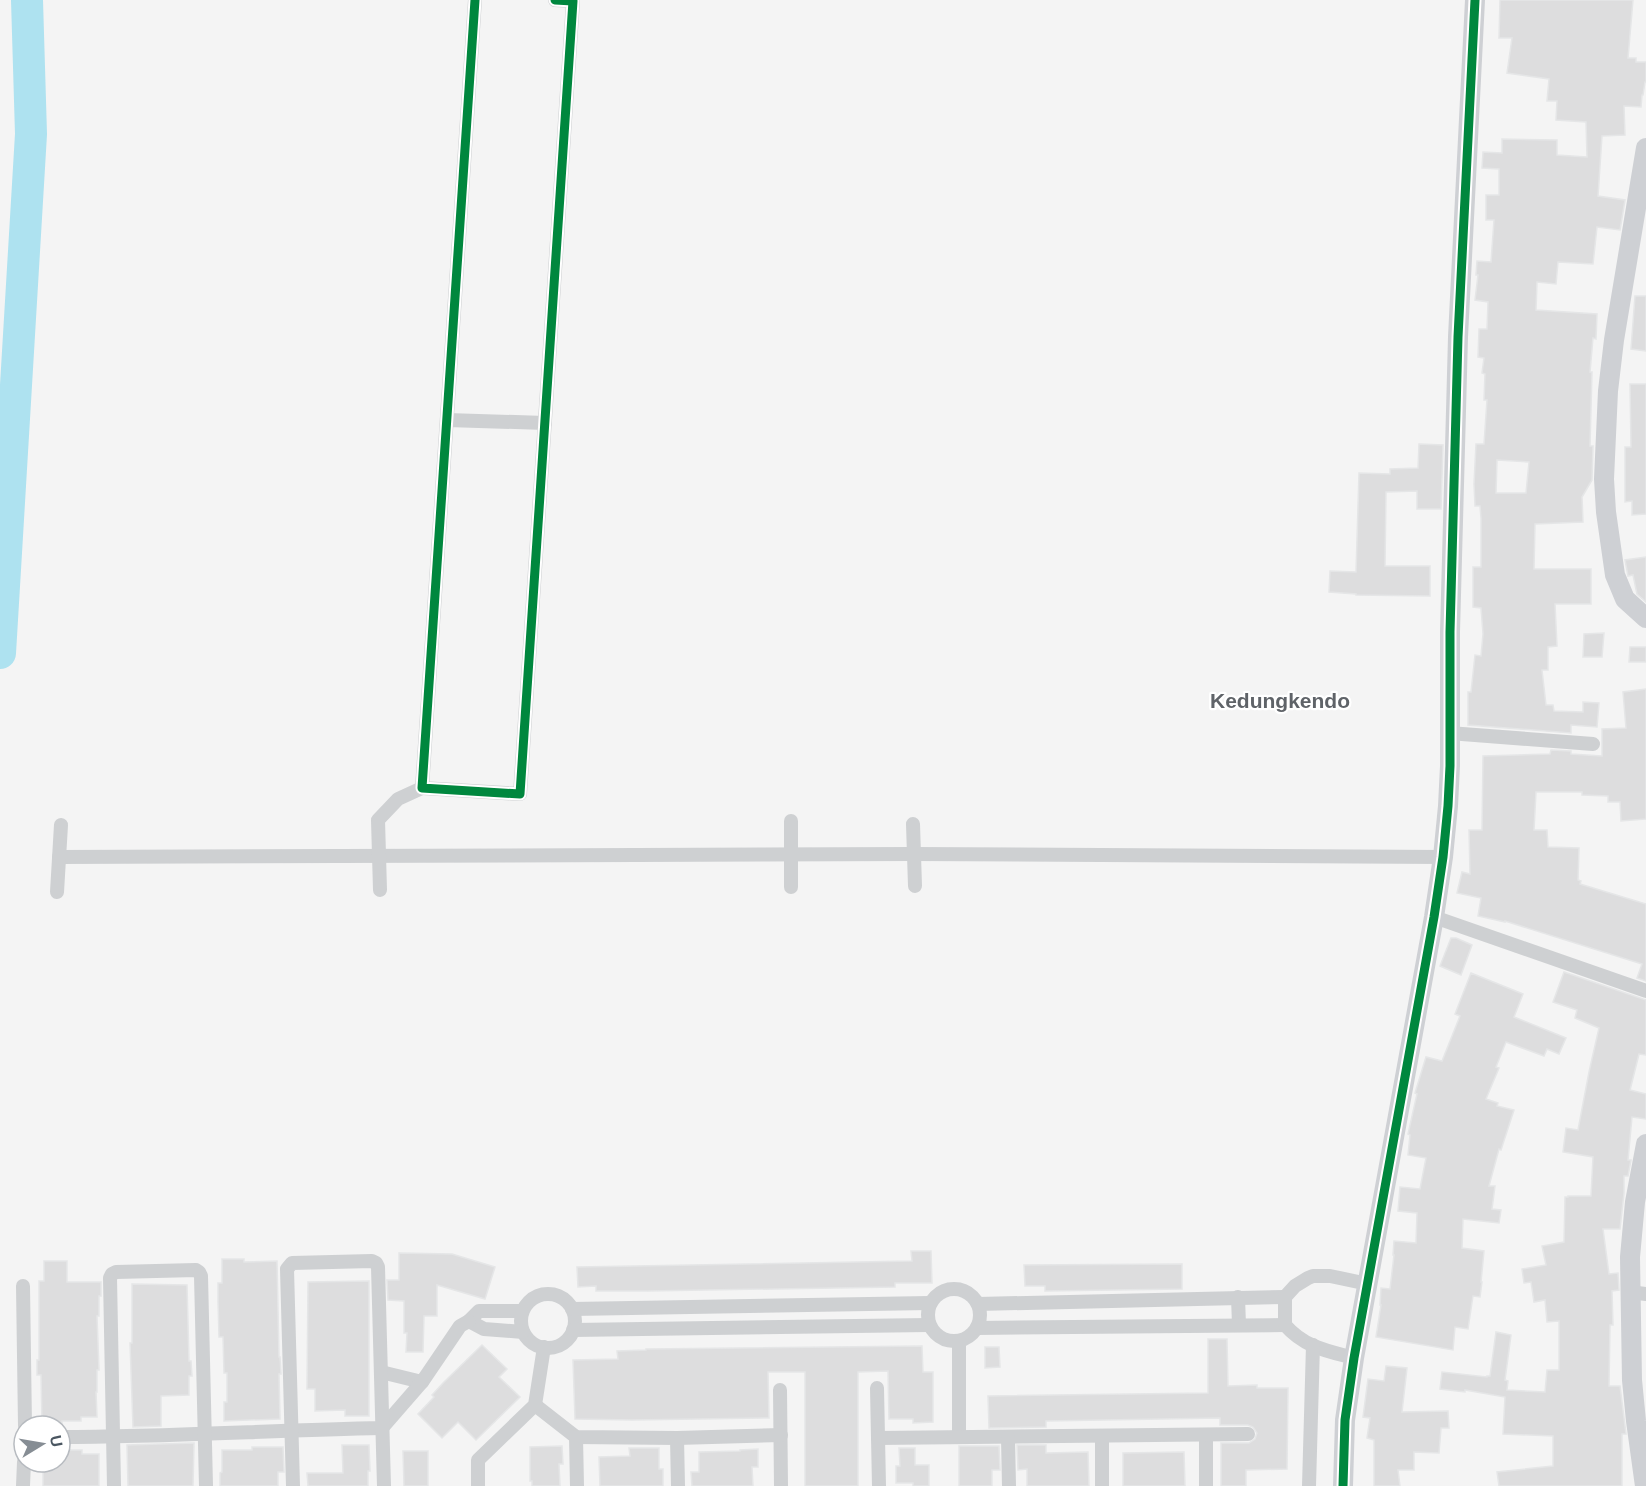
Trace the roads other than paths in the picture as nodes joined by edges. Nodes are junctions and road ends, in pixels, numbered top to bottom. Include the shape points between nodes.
1 (475, 0) edge
2 (555, 0) edge
3 (1475, 0) edge
4 (1646, 148) edge
5 (1641, 202) edge
6 (447, 420) junction
7 (545, 423) junction
8 (1646, 618) edge
9 (1449, 733) junction
10 (1593, 744) dead end
11 (422, 788) junction
12 (791, 821) dead end
13 (913, 824) dead end
14 (61, 825) dead end
15 (791, 854) junction
16 (914, 854) junction
17 (59, 856) junction
18 (379, 857) junction
19 (1443, 857) junction
20 (915, 886) dead end
21 (791, 887) dead end
22 (380, 890) dead end
23 (57, 892) dead end
24 (1434, 917) junction
25 (1646, 991) edge
26 (1646, 1144) edge
27 (1368, 1284) junction
28 (23, 1286) dead end
29 (1638, 1293) edge
30 (1239, 1297) junction
31 (1285, 1297) junction
32 (930, 1303) junction
33 (978, 1304) junction
34 (572, 1309) junction
35 (522, 1311) junction
36 (469, 1321) junction
37 (929, 1325) junction
38 (1239, 1325) junction
39 (1285, 1325) junction
40 (977, 1328) junction
41 (573, 1330) junction
42 (523, 1332) junction
43 (959, 1341) junction
44 (1313, 1346) junction
45 (544, 1347) junction
46 (1354, 1358) junction
47 (381, 1372) junction
48 (422, 1382) junction
49 (877, 1388) dead end
50 (780, 1390) dead end
51 (535, 1406) junction
52 (25, 1414) edge
53 (382, 1428) junction
54 (291, 1430) junction
55 (1248, 1434) dead end
56 (205, 1435) junction
57 (781, 1435) junction
58 (1102, 1436) junction
59 (1206, 1436) junction
60 (72, 1437) edge
61 (114, 1437) junction
62 (576, 1437) junction
63 (959, 1437) junction
64 (677, 1438) junction
65 (878, 1438) junction
66 (1008, 1438) junction
67 (114, 1486) edge
68 (206, 1486) edge
69 (293, 1486) edge
70 (384, 1486) edge
71 (478, 1486) edge
72 (577, 1486) edge
73 (678, 1486) edge
74 (781, 1486) edge
75 (879, 1486) edge
76 (1009, 1486) edge
77 (1102, 1486) edge
78 (1206, 1486) edge
79 (1309, 1486) edge
80 (1343, 1486) edge
81 (1645, 1486) edge

1 - 6 street
2 - 7 street via 573,1
3 - 9 street via 1458,337
4 - 5 street
5 - 8 street via 1614,340 1604,479 1615,575 1625,599
6 - 7 street
6 - 11 street
7 - 11 street via 520,794
9 - 10 street
9 - 19 street
11 - 18 street via 398,799 378,820
12 - 15 street
13 - 16 street
14 - 17 street
15 - 16 street
15 - 18 street
15 - 21 street
16 - 19 street
16 - 20 street
17 - 18 street
17 - 23 street
18 - 22 street
19 - 24 street
24 - 25 street
24 - 27 street
26 - 29 street via 1630,1257
27 - 31 street via 1313,1276
27 - 46 street
28 - 52 street
29 - 81 street via 1632,1380
30 - 31 street
30 - 33 street
30 - 38 street
31 - 39 street
32 - 33 street via 940,1292 954,1288 968,1292
32 - 34 street
32 - 37 street
33 - 40 street
34 - 35 street via 553,1294 529,1301
34 - 41 street
35 - 36 street via 479,1311
35 - 42 street
36 - 42 street via 484,1329
36 - 48 street via 460,1326
37 - 41 street
37 - 43 street via 947,1341
38 - 39 street
38 - 40 street
39 - 44 street via 1296,1338
40 - 43 street
41 - 45 street via 556,1347
42 - 45 street
43 - 63 street
44 - 46 street
44 - 79 street
45 - 51 street
46 - 80 street via 1345,1420
47 - 48 street
47 - 53 street
47 - 54 street via 376,1263 292,1263 287,1269
48 - 53 street
49 - 65 street
50 - 57 street
51 - 62 street
51 - 71 street via 478,1460
53 - 54 street
53 - 70 street
54 - 56 street
54 - 69 street
55 - 59 street
56 - 61 street
56 - 61 street via 201,1276 196,1270 173,1270 116,1272 110,1278
56 - 68 street
57 - 64 street
57 - 74 street
58 - 59 street
58 - 66 street
58 - 77 street
59 - 78 street
60 - 61 street
61 - 67 street
62 - 64 street
62 - 72 street
63 - 65 street
63 - 66 street
64 - 73 street
65 - 75 street
66 - 76 street

